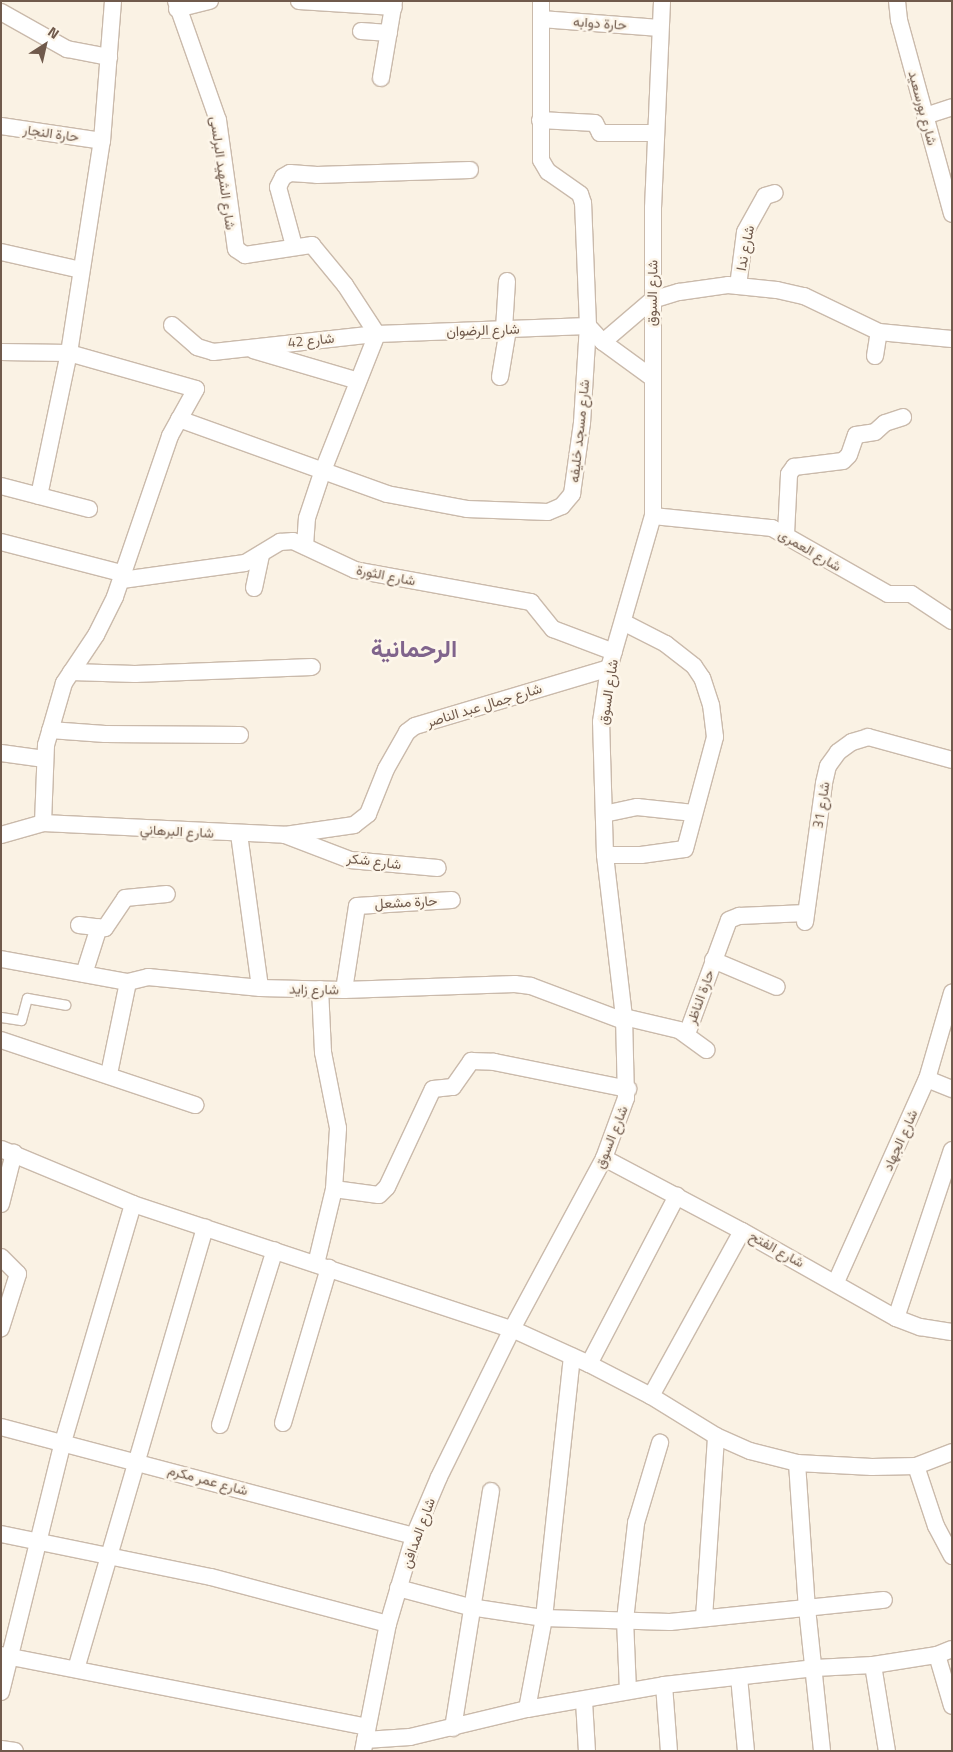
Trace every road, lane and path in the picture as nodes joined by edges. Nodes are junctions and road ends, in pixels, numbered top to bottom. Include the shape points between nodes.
1 (113, 1) edge
2 (210, 1) edge
3 (299, 1) edge
4 (542, 1) edge
5 (662, 1) edge
6 (897, 1) edge
7 (394, 4) edge
8 (176, 5) edge
9 (1, 12) edge
10 (541, 19) junction
11 (660, 28) junction
12 (361, 31) dead end
13 (389, 33) junction
14 (109, 57) junction
15 (381, 78) dead end
16 (952, 107) edge
17 (925, 116) junction
18 (540, 120) junction
19 (1, 126) edge
20 (656, 134) junction
21 (102, 141) junction
22 (470, 170) dead end
23 (775, 193) dead end
24 (951, 204) edge
25 (300, 245) junction
26 (1, 252) edge
27 (82, 270) junction
28 (507, 281) dead end
29 (738, 286) junction
30 (652, 300) junction
31 (172, 325) dead end
32 (588, 326) junction
33 (506, 329) junction
34 (878, 332) junction
35 (378, 334) junction
36 (952, 339) edge
37 (603, 342) junction
38 (244, 347) junction
39 (1, 352) edge
40 (68, 352) junction
41 (875, 356) dead end
42 (500, 377) dead end
43 (651, 377) junction
44 (358, 381) junction
45 (903, 416) dead end
46 (179, 419) junction
47 (322, 473) junction
48 (1, 486) edge
49 (39, 496) junction
50 (89, 509) dead end
51 (653, 516) junction
52 (786, 534) junction
53 (1, 542) edge
54 (305, 546) junction
55 (261, 554) junction
56 (123, 577) junction
57 (254, 588) dead end
58 (952, 620) edge
59 (624, 623) junction
60 (611, 660) junction
61 (312, 667) dead end
62 (71, 672) junction
63 (50, 730) junction
64 (240, 734) dead end
65 (1, 753) edge
66 (45, 759) junction
67 (952, 760) edge
68 (694, 812) junction
69 (604, 814) junction
70 (43, 823) junction
71 (354, 825) joint
72 (239, 834) junction
73 (1, 835) edge
74 (285, 835) junction
75 (605, 855) junction
76 (438, 868) dead end
77 (167, 894) dead end
78 (452, 900) dead end
79 (806, 917) joint
80 (78, 925) dead end
81 (99, 927) junction
82 (1, 959) edge
83 (713, 960) junction
84 (84, 974) junction
85 (128, 982) junction
86 (776, 987) dead end
87 (260, 988) junction
88 (320, 989) junction
89 (344, 990) junction
90 (952, 993) edge
91 (65, 1005) dead end
92 (949, 1010) edge
93 (1, 1017) edge
94 (624, 1019) junction
95 (687, 1034) junction
96 (1, 1040) edge
97 (707, 1050) dead end
98 (109, 1074) junction
99 (927, 1079) junction
100 (628, 1088) junction
101 (952, 1089) edge
102 (195, 1105) dead end
103 (952, 1150) edge
104 (8, 1151) edge
105 (604, 1158) junction
106 (334, 1189) junction
107 (677, 1196) junction
108 (1, 1204) edge
109 (133, 1204) junction
110 (205, 1227) junction
111 (742, 1230) junction
112 (275, 1250) junction
113 (1, 1257) edge
114 (323, 1266) junction
115 (836, 1282) junction
116 (896, 1318) junction
117 (1, 1328) edge
118 (512, 1329) junction
119 (952, 1332) edge
120 (572, 1356) junction
121 (589, 1364) junction
122 (651, 1396) junction
123 (283, 1423) dead end
124 (220, 1425) dead end
125 (1, 1427) edge
126 (716, 1436) junction
127 (63, 1442) junction
128 (660, 1443) dead end
129 (952, 1452) edge
130 (135, 1460) junction
131 (797, 1463) junction
132 (916, 1466) junction
133 (491, 1491) dead end
134 (1, 1534) edge
135 (414, 1536) junction
136 (39, 1544) junction
137 (109, 1555) junction
138 (952, 1556) edge
139 (398, 1588) junction
140 (884, 1600) dead end
141 (470, 1607) junction
142 (807, 1608) junction
143 (544, 1618) junction
144 (704, 1618) junction
145 (625, 1620) junction
146 (388, 1624) junction
147 (944, 1652) edge
148 (6, 1656) edge
149 (873, 1665) junction
150 (815, 1668) junction
151 (76, 1669) junction
152 (739, 1677) junction
153 (664, 1686) junction
154 (628, 1691) junction
155 (1, 1692) edge
156 (584, 1701) junction
157 (952, 1706) edge
158 (527, 1709) junction
159 (453, 1728) junction
160 (365, 1739) edge
161 (420, 1743) edge
162 (1, 1749) edge
163 (14, 1751) edge
164 (587, 1751) edge
165 (669, 1751) edge
166 (746, 1751) edge
167 (822, 1751) edge
168 (887, 1751) edge

1 - 14 street
2 - 8 street
3 - 7 street
4 - 10 street, شارع مسجد خليفه
5 - 11 street, شارع السوق
6 - 17 street, شارع بورسعيد via 899,20
7 - 13 street
8 - 25 street, شارع الشهيد البرلسى via 218,120 236,249 245,254
9 - 14 street via 67,49
10 - 11 street, حارة دوابه
10 - 18 street, شارع مسجد خليفه
11 - 20 street, شارع السوق
12 - 13 street
13 - 15 street
14 - 21 street
16 - 17 street
17 - 24 street, شارع بورسعيد
18 - 20 street via 595,123 600,133
18 - 32 street, شارع مسجد خليفه via 540,153 544,167 582,198
19 - 21 street, حارة النجار
20 - 30 street, شارع السوق
21 - 27 street
22 - 25 street via 290,173 283,177 278,187
23 - 29 street, شارع ندا via 766,196 745,232
25 - 35 street via 318,250
26 - 27 street
27 - 40 street
28 - 33 street
29 - 30 street via 679,292
29 - 34 street via 804,296
30 - 37 street
30 - 43 street, شارع السوق
31 - 38 street, شارع 42 via 197,347 213,352
32 - 33 street, شارع الرضوان
32 - 37 street
32 - 47 street, شارع مسجد خليفه via 576,479 572,494 562,506 548,512 467,509 387,494
33 - 35 street, شارع الرضوان
33 - 42 street
34 - 36 street
34 - 41 street
35 - 38 street, شارع 42
35 - 44 street
37 - 43 street
38 - 44 street, شارع 42
39 - 40 street
40 - 46 street via 196,389
40 - 49 street
43 - 51 street, شارع السوق
44 - 47 street
45 - 52 street via 875,432 856,435 849,455 843,460 794,467 789,474
46 - 47 street, شارع مسجد خليفه
46 - 56 street via 146,503
47 - 54 street via 307,518
48 - 49 street
49 - 50 street
51 - 52 street, شارع العمرى via 757,524
51 - 59 street, شارع السوق
52 - 58 street, شارع العمرى via 888,594 911,594
53 - 56 street
54 - 55 street, شارع الثورة via 293,541 280,542
54 - 60 street, شارع الثورة via 355,570 531,602 541,610 553,629
55 - 56 street, شارع الثورة via 245,563
55 - 57 street
56 - 62 street via 96,635
59 - 60 street, شارع السوق
59 - 68 street via 683,655 704,683 715,737
60 - 69 street, شارع السوق via 601,722
60 - 71 street, شارع جمال عبد الناصر via 415,726 407,732 386,769 368,814
61 - 62 street via 136,674
62 - 63 street
63 - 64 street via 105,734
63 - 66 street
65 - 66 street
66 - 70 street
67 - 79 street, شارع 31 via 868,737 852,742 838,752 828,766 824,782
68 - 69 street via 637,807
68 - 75 street via 683,850
69 - 75 street, شارع السوق
70 - 72 street, شارع البرهاني
70 - 73 street, شارع البرهاني
71 - 74 street, شارع البرهاني
72 - 74 street, شارع البرهاني
72 - 87 street
74 - 76 street, شارع شكر via 350,860
75 - 94 street, شارع السوق
77 - 81 street via 125,898 106,927
78 - 89 street, حارة مشعل via 357,906
79 - 83 street, حارة الناظر via 734,917 726,924
80 - 81 street
81 - 84 street
82 - 84 street, شارع زايد
83 - 86 street, حارة الناظر
83 - 95 street, حارة الناظر
84 - 85 street, شارع زايد
85 - 87 street, شارع زايد via 148,977
85 - 98 street
87 - 88 street, شارع زايد
88 - 89 street, شارع زايد
88 - 106 street via 323,1052 338,1128
89 - 94 street, شارع زايد via 515,984 531,986
90 - 92 street, شارع الجهاد
91 - 93 lane via 27,998 21,1020
92 - 99 street, شارع الجهاد
94 - 95 street, شارع زايد
94 - 100 street, شارع السوق
95 - 97 street
96 - 98 street
98 - 102 street
99 - 101 street
99 - 115 street, شارع الجهاد
100 - 105 street, شارع السوق via 624,1108
100 - 106 street via 488,1061 471,1061 451,1088 435,1087 387,1187 379,1195
103 - 116 street
104 - 108 street
104 - 109 street
105 - 107 street, شارع الفتح
105 - 118 street, شارع السوق
106 - 114 street
107 - 111 street, شارع الفتح
107 - 121 street
109 - 110 street
109 - 127 street
110 - 112 street
110 - 130 street
111 - 115 street, شارع الفتح
111 - 122 street
112 - 114 street
112 - 124 street
113 - 117 street via 18,1274
114 - 118 street
114 - 123 street
115 - 116 street, شارع الفتح
116 - 119 street, شارع الفتح via 920,1327
118 - 120 street
118 - 135 street, شارع المدافن via 439,1477
120 - 121 street
120 - 143 street
121 - 122 street
122 - 126 street
125 - 127 street, شارع عمر مكرم
126 - 131 street via 750,1451
126 - 144 street
127 - 130 street, شارع عمر مكرم
127 - 136 street
128 - 145 street via 636,1523
129 - 132 street
130 - 135 street, شارع عمر مكرم
130 - 137 street
131 - 132 street
131 - 142 street
132 - 138 street via 936,1526
133 - 141 street
134 - 136 street
135 - 139 street, شارع المدافن
136 - 137 street
136 - 148 street
137 - 146 street via 211,1577
137 - 151 street
139 - 141 street
139 - 146 street, شارع المدافن
140 - 142 street
141 - 143 street
141 - 159 street
142 - 144 street
142 - 150 street
143 - 145 street
143 - 158 street
144 - 145 street via 670,1622
145 - 154 street
146 - 160 street, شارع المدافن
147 - 149 street
147 - 157 street
148 - 151 street
148 - 155 street
149 - 150 street
149 - 168 street
150 - 152 street
150 - 167 street
151 - 160 street
152 - 153 street
152 - 166 street
153 - 154 street
153 - 165 street
154 - 156 street
156 - 158 street
156 - 164 street
158 - 159 street
159 - 161 street
160 - 161 street
162 - 163 street

